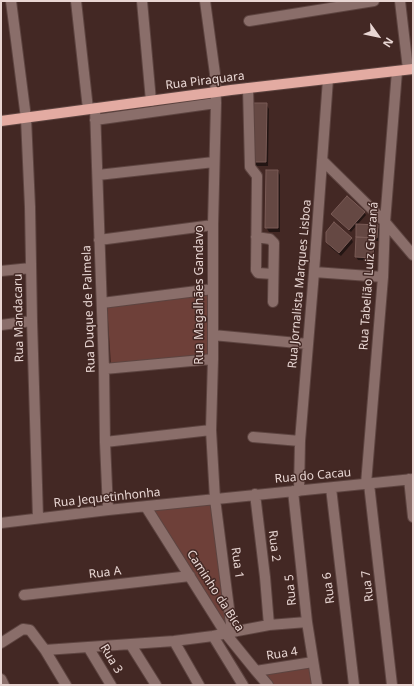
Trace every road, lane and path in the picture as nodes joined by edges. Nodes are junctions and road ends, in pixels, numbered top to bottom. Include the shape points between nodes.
1 (11, 1) edge
2 (76, 1) edge
3 (142, 1) edge
4 (205, 1) edge
5 (374, 1) edge
6 (400, 1) edge
7 (249, 21) dead end
8 (410, 69) edge
9 (397, 71) junction
10 (328, 79) junction
11 (248, 88) junction
12 (216, 92) junction
13 (151, 101) junction
14 (216, 103) junction
15 (91, 108) junction
16 (26, 118) junction
17 (95, 120) junction
18 (1, 121) edge
19 (322, 160) junction
20 (214, 162) junction
21 (98, 175) junction
22 (385, 222) junction
23 (213, 225) junction
24 (256, 237) junction
25 (99, 240) junction
26 (413, 255) edge
27 (31, 268) junction
28 (1, 271) edge
29 (314, 272) junction
30 (274, 274) junction
31 (383, 277) junction
32 (213, 289) junction
33 (273, 302) dead end
34 (102, 303) junction
35 (32, 321) junction
36 (1, 325) edge
37 (213, 335) junction
38 (308, 344) junction
39 (213, 359) junction
40 (104, 369) junction
41 (211, 430) junction
42 (253, 437) dead end
43 (300, 441) junction
44 (105, 442) junction
45 (411, 479) edge
46 (368, 484) junction
47 (331, 488) junction
48 (296, 491) junction
49 (255, 494) junction
50 (215, 499) junction
51 (146, 507) junction
52 (108, 510) junction
53 (413, 517) edge
54 (38, 518) junction
55 (1, 523) edge
56 (190, 576) junction
57 (24, 595) dead end
58 (307, 622) junction
59 (269, 625) junction
60 (229, 633) junction
61 (213, 636) junction
62 (174, 641) junction
63 (1, 643) edge
64 (131, 645) junction
65 (88, 647) junction
66 (45, 650) junction
67 (313, 662) junction
68 (256, 671) junction
69 (1, 679) edge
70 (4, 685) edge
71 (66, 685) edge
72 (111, 685) edge
73 (156, 685) edge
74 (199, 685) edge
75 (242, 685) edge
76 (268, 685) edge
77 (317, 685) edge
78 (354, 685) edge
79 (392, 685) edge

1 - 16 street, Rua Mandacaru
2 - 15 street, Rua Duque de Palmela
3 - 13 street
4 - 12 street, Rua Magalhães Gandavo
5 - 7 street
6 - 8 street
8 - 9 main road, Rua Piraquara
9 - 10 main road, Rua Piraquara
9 - 22 street, Rua Tabelião Luiz Guaraná
10 - 11 main road, Rua Piraquara
10 - 19 street, Rua Jornalista Marques Lisboa
11 - 12 main road, Rua Piraquara
11 - 24 street via 250,167 257,176
12 - 13 main road, Rua Piraquara
12 - 14 street, Rua Magalhães Gandavo
13 - 15 main road, Rua Piraquara
14 - 17 street
14 - 20 street, Rua Magalhães Gandavo
15 - 16 main road, Rua Piraquara
15 - 17 street, Rua Duque de Palmela
16 - 18 main road, Rua Piraquara
16 - 27 street, Rua Mandacaru
17 - 21 street, Rua Duque de Palmela
19 - 22 street
19 - 29 street, Rua Jornalista Marques Lisboa
20 - 21 street
20 - 23 street, Rua Magalhães Gandavo
21 - 25 street, Rua Duque de Palmela
22 - 26 street
22 - 31 street, Rua Tabelião Luiz Guaraná
23 - 25 street
23 - 32 street, Rua Magalhães Gandavo
24 - 30 street via 270,239 274,243
24 - 30 street via 257,272
25 - 34 street, Rua Duque de Palmela
27 - 28 street
27 - 35 street, Rua Mandacaru
29 - 31 street
29 - 38 street, Rua Jornalista Marques Lisboa
30 - 33 street
31 - 46 street, Rua Tabelião Luiz Guaraná
32 - 34 street
32 - 37 street, Rua Magalhães Gandavo
34 - 40 street, Rua Duque de Palmela
35 - 36 street
35 - 54 street, Rua Mandacaru
37 - 38 street
37 - 39 street, Rua Magalhães Gandavo
38 - 43 street, Rua Jornalista Marques Lisboa
39 - 40 street
39 - 41 street, Rua Magalhães Gandavo
40 - 44 street, Rua Duque de Palmela
41 - 44 street
41 - 50 street, Rua Magalhães Gandavo
42 - 43 street
43 - 48 street, Rua Jornalista Marques Lisboa
44 - 52 street, Rua Duque de Palmela
45 - 46 street, Rua do Cacau
45 - 53 street
46 - 47 street, Rua do Cacau
46 - 79 street, Rua 7
47 - 48 street, Rua do Cacau
47 - 78 street, Rua 6
48 - 49 street, Rua do Cacau
48 - 58 street, Rua 5
49 - 50 street, Rua do Cacau
49 - 59 street, Rua 2
50 - 51 street, Rua Jequetinhonha
50 - 60 street, Rua 1 via 226,572
51 - 52 street, Rua Jequetinhonha
51 - 56 street, Caminho da Bica
52 - 54 street, Rua Jequetinhonha
54 - 55 street, Rua Jequetinhonha
56 - 57 street, Rua A
56 - 60 street, Caminho da Bica
58 - 59 street
58 - 67 street, Rua 5
59 - 60 street
60 - 61 street
60 - 68 street, Caminho da Bica
61 - 62 street
61 - 75 street
62 - 64 street
62 - 74 street
63 - 66 street via 23,629 30,630
64 - 65 street
64 - 73 street
65 - 66 street
65 - 72 street, Rua 3
66 - 71 street
67 - 68 street, Rua 4
67 - 77 street, Rua 5
68 - 76 street, Caminho da Bica
69 - 70 street

